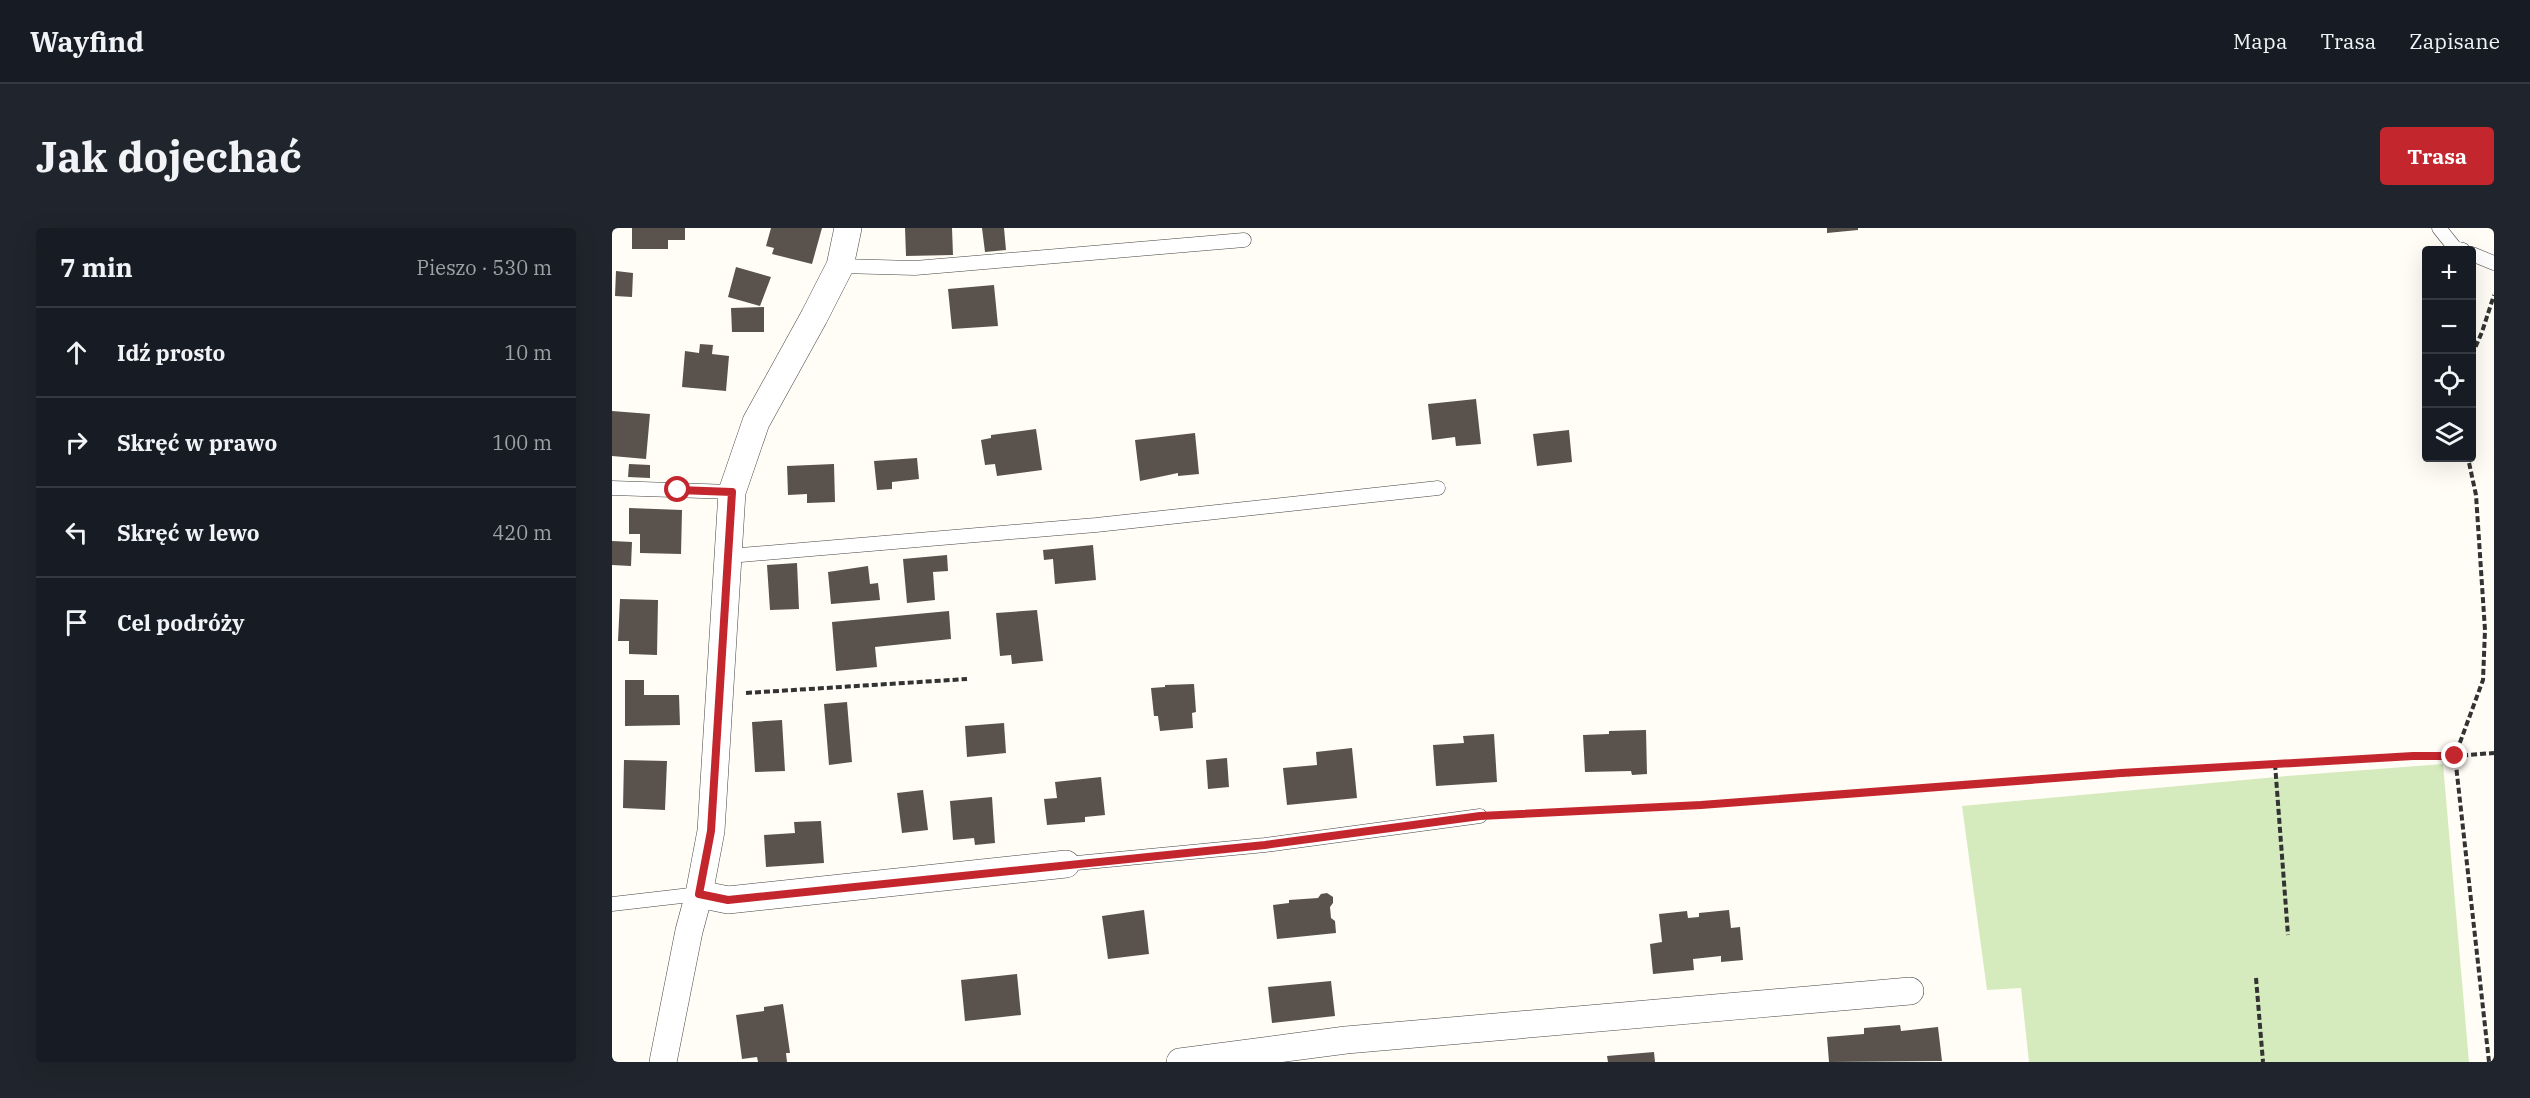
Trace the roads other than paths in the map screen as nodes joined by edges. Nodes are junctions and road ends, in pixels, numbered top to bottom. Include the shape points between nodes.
1 (848, 228) edge
2 (2439, 228) edge
3 (1244, 240) dead end
4 (2454, 246) edge
5 (2476, 256) edge
6 (2494, 263) edge
7 (840, 266) junction
8 (612, 488) edge
9 (1438, 488) dead end
10 (732, 492) junction
11 (729, 556) junction
12 (1480, 816) road end
13 (1066, 864) joint
14 (699, 894) junction
15 (612, 904) edge
16 (1910, 992) dead end
17 (663, 1062) edge
18 (1180, 1062) edge

1 - 7 street
2 - 4 lane
3 - 7 lane via 915,268
5 - 6 lane
7 - 10 street via 756,422
8 - 10 lane
9 - 11 lane via 1096,525
10 - 11 street
11 - 14 street via 711,831
12 - 13 lane via 1265,845
13 - 14 street via 728,900
14 - 15 lane
14 - 17 street
16 - 18 street via 1346,1040

